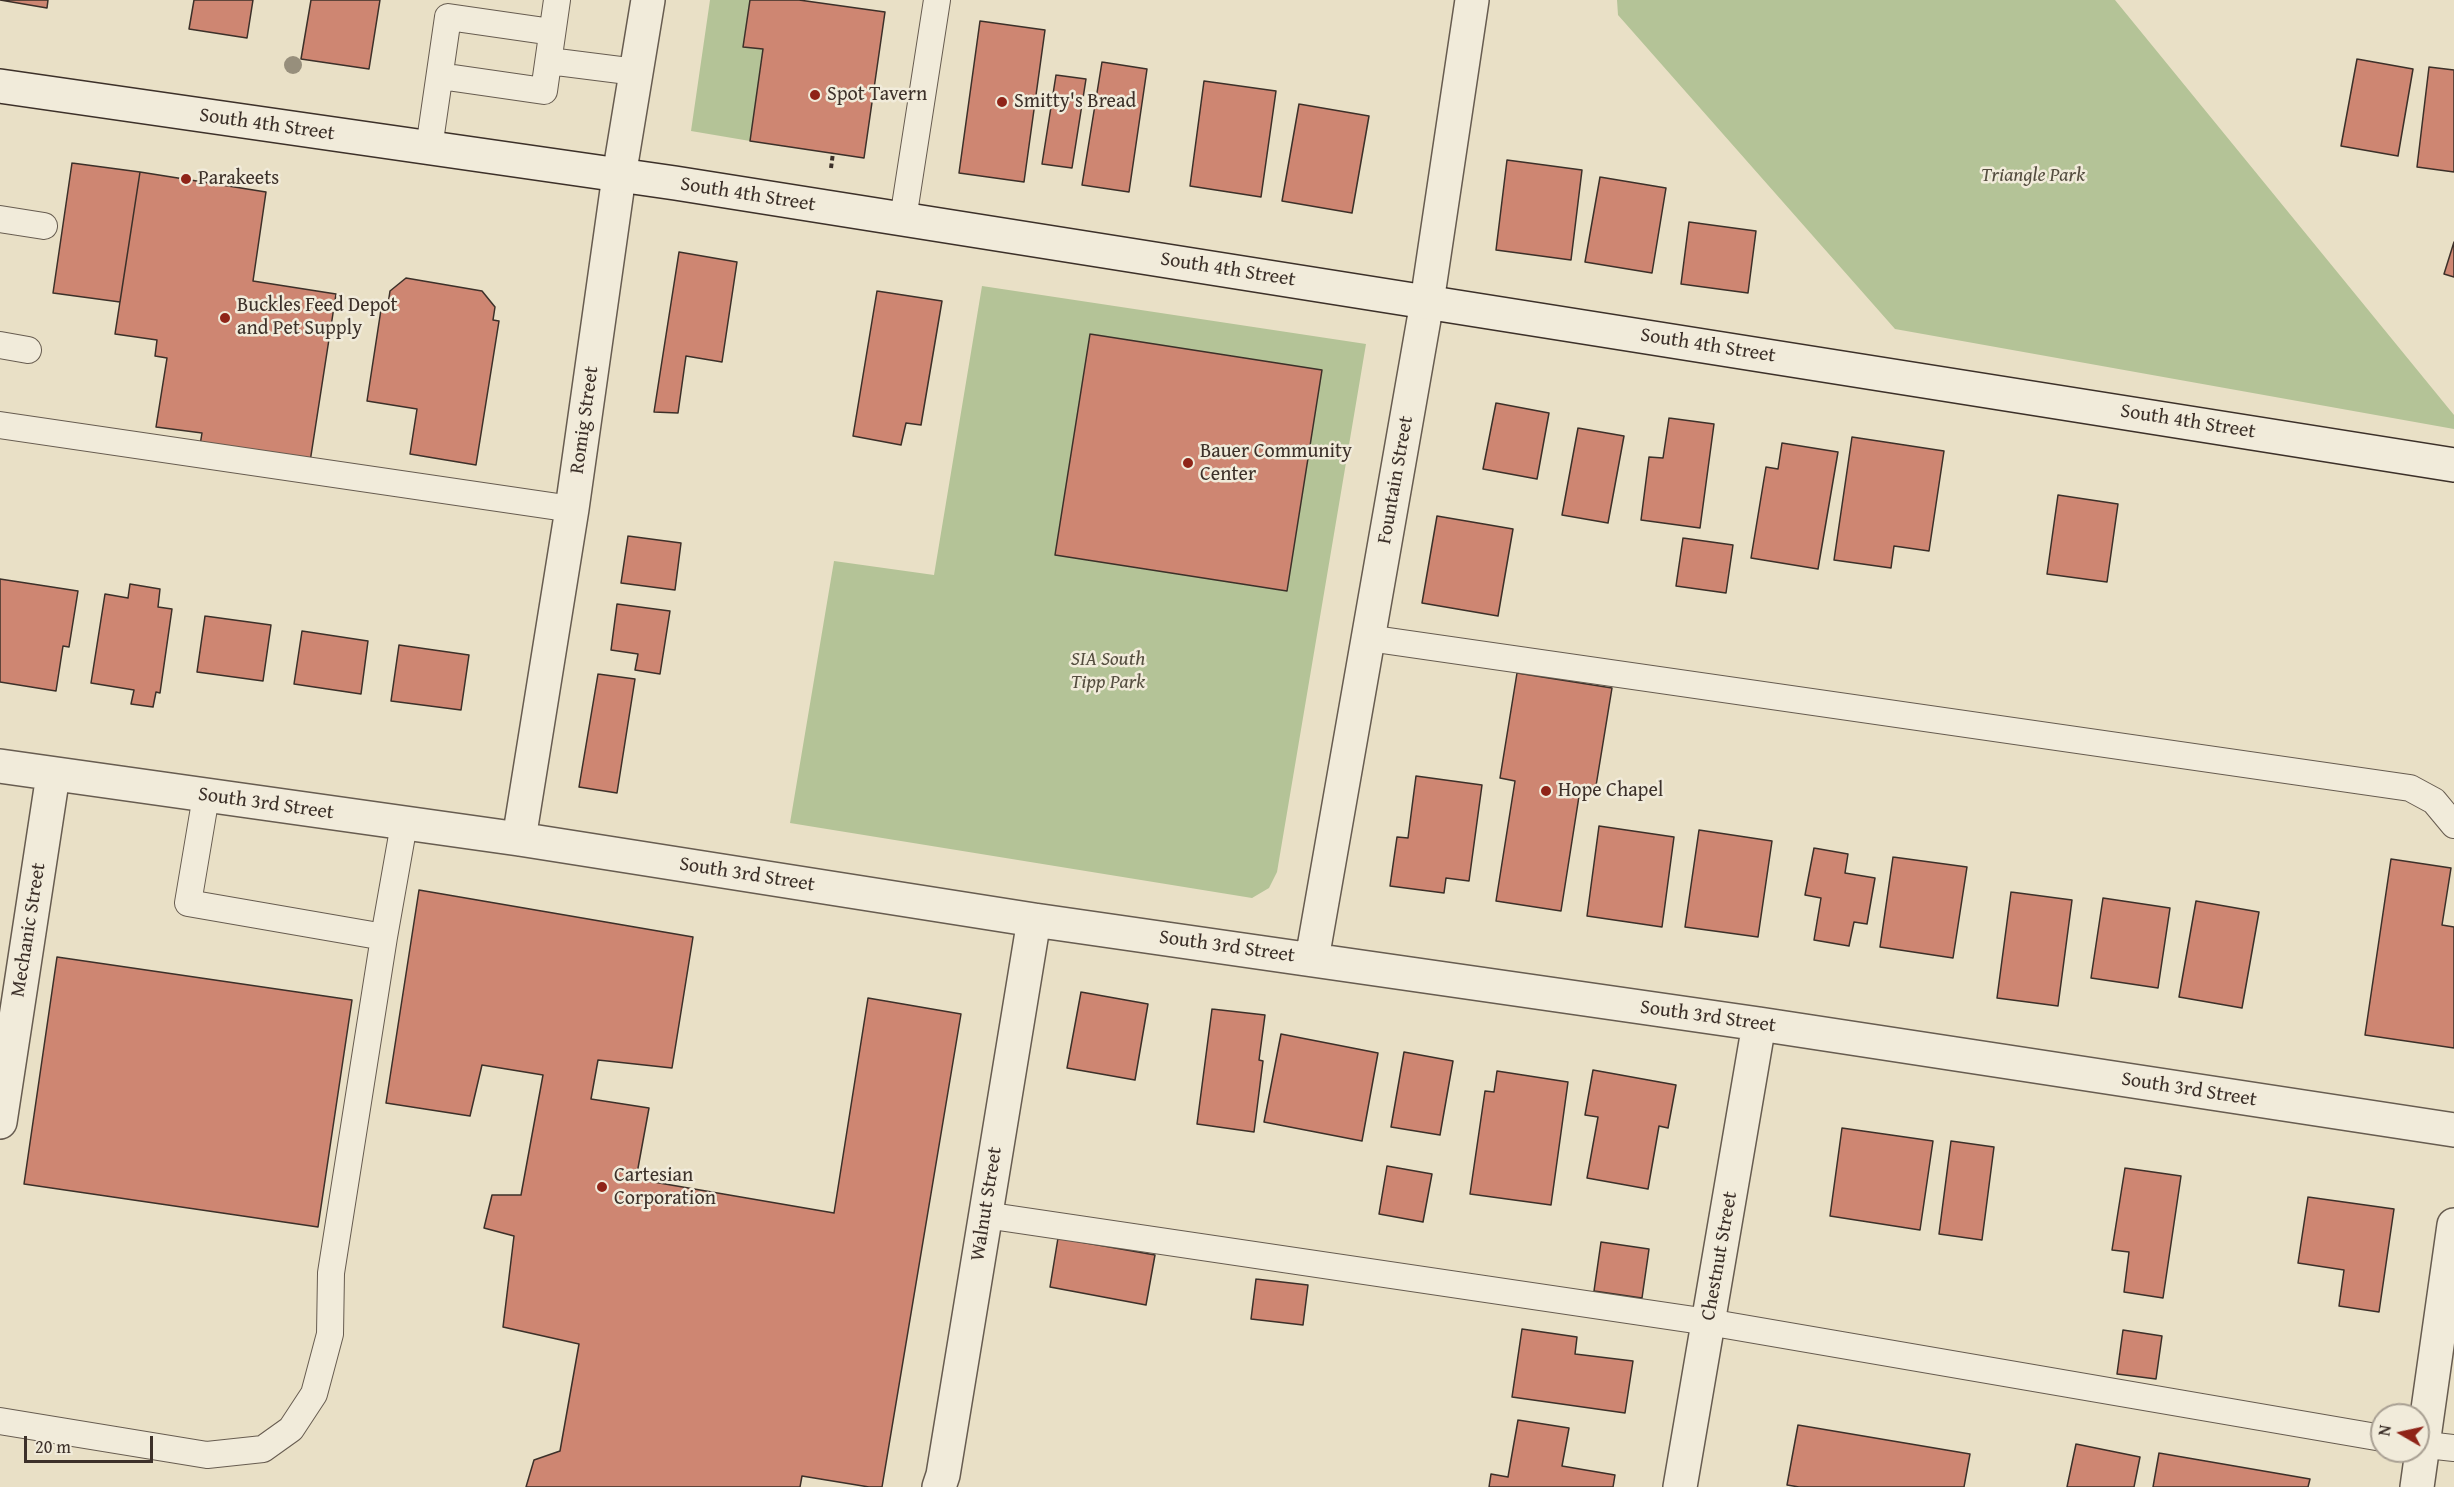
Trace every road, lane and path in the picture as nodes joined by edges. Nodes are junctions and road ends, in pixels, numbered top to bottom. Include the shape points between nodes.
1 (557, 0) edge
2 (648, 0) edge
3 (937, 0) edge
4 (1472, 0) edge
5 (552, 32) junction
6 (549, 61) junction
7 (636, 72) junction
8 (440, 76) junction
9 (0, 86) edge
10 (429, 148) junction
11 (832, 153) dead end
12 (831, 168) dead end
13 (619, 176) junction
14 (0, 219) edge
15 (903, 219) junction
16 (44, 226) dead end
17 (1427, 302) junction
18 (0, 345) edge
19 (28, 350) dead end
20 (0, 425) edge
21 (2454, 465) edge
22 (572, 509) junction
23 (1368, 638) junction
24 (0, 766) edge
25 (53, 775) junction
26 (206, 796) junction
27 (404, 824) junction
28 (2454, 825) edge
29 (519, 839) junction
30 (1034, 920) junction
31 (384, 937) junction
32 (1312, 958) junction
33 (1759, 1024) junction
34 (0, 1122) edge
35 (2454, 1130) edge
36 (986, 1215) junction
37 (2454, 1225) edge
38 (1708, 1322) junction
39 (0, 1421) edge
40 (2370, 1436) edge
41 (2432, 1446) edge
42 (939, 1487) edge
43 (1680, 1487) edge
44 (2417, 1487) edge

1 - 5 lane
2 - 7 street, Romig Street
3 - 15 lane
4 - 17 street, Fountain Street
5 - 6 lane
5 - 8 lane via 448,17
6 - 7 lane
6 - 8 lane via 544,91
7 - 13 street, Romig Street
8 - 10 lane
9 - 10 street, South 4th Street
10 - 13 street, South 4th Street
11 - 12 path
13 - 15 street, South 4th Street
13 - 22 street, Romig Street
14 - 16 lane
15 - 17 street, South 4th Street
17 - 21 street, South 4th Street
17 - 23 street, Fountain Street
18 - 19 lane
20 - 22 lane
22 - 29 street, Romig Street
23 - 28 lane via 2410,788 2434,801
23 - 32 street, Fountain Street
24 - 25 street, South 3rd Street
25 - 26 street, South 3rd Street
25 - 34 street, Mechanic Street
26 - 27 street, South 3rd Street
26 - 31 lane via 188,903
27 - 29 street, South 3rd Street
27 - 31 lane
29 - 30 street, South 3rd Street
30 - 32 street, South 3rd Street
30 - 36 street, Walnut Street
31 - 39 lane via 331,1273 330,1334 314,1394 291,1429 263,1449 207,1455
32 - 33 street, South 3rd Street
33 - 35 street, South 3rd Street
33 - 38 street, Chestnut Street
36 - 38 lane
36 - 42 street, Walnut Street
37 - 41 street
38 - 40 lane
38 - 43 street, Chestnut Street
41 - 44 street

